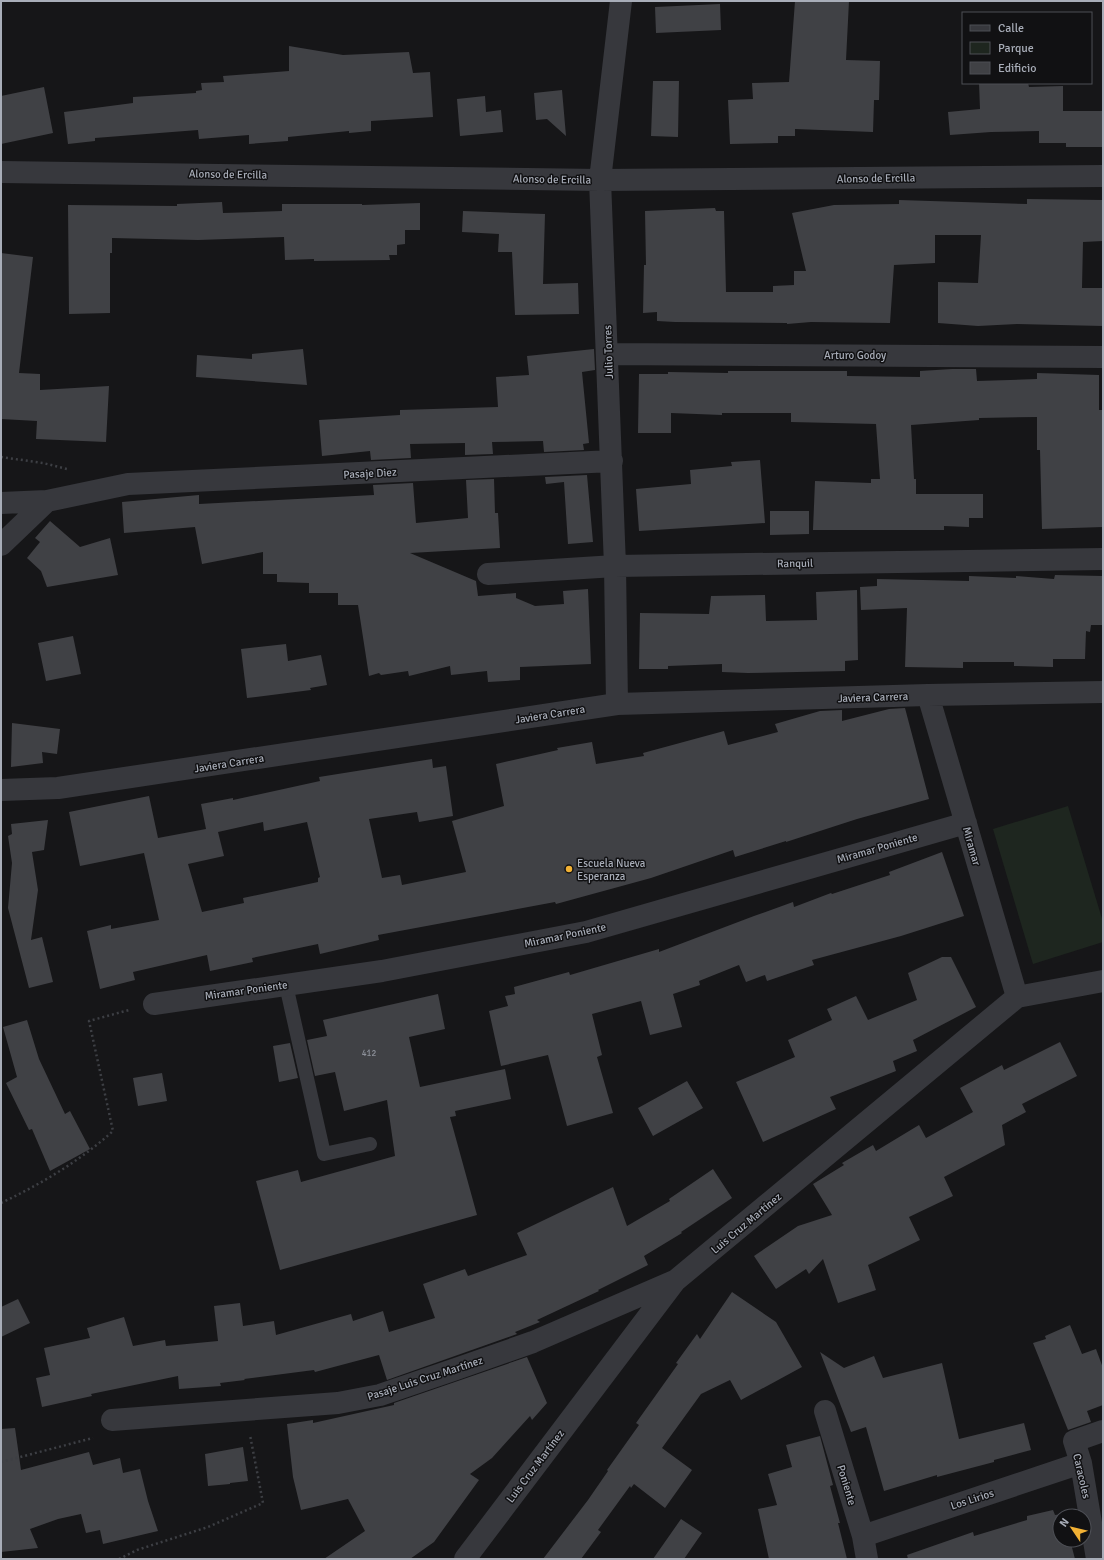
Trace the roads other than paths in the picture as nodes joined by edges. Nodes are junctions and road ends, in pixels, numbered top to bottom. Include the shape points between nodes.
1 (621, 1) edge
2 (1, 172) edge
3 (1103, 176) edge
4 (600, 180) junction
5 (608, 354) junction
6 (1103, 356) edge
7 (612, 461) junction
8 (47, 501) junction
9 (1, 503) edge
10 (1, 545) edge
11 (1103, 560) edge
12 (615, 566) junction
13 (488, 574) dead end
14 (1103, 692) edge
15 (928, 695) junction
16 (617, 704) junction
17 (1, 790) edge
18 (966, 823) junction
19 (1103, 981) edge
20 (286, 984) junction
21 (1017, 997) junction
22 (154, 1004) road end
23 (370, 1144) dead end
24 (675, 1281) junction
25 (825, 1411) dead end
26 (112, 1420) road end
27 (1103, 1431) edge
28 (1081, 1463) junction
29 (863, 1536) junction
30 (465, 1559) edge
31 (867, 1559) edge
32 (1097, 1559) edge

1 - 4 street, Julio Torres
2 - 4 street, Alonso de Ercilla
3 - 4 street, Alonso de Ercilla
4 - 5 street, Julio Torres
5 - 6 street, Arturo Godoy
5 - 7 street, Julio Torres
7 - 8 street, Pasaje Diez via 128,484
7 - 12 street, Julio Torres
8 - 9 street
8 - 10 street
11 - 12 street, Ranquil
12 - 13 street, Ranquil
12 - 16 street, Julio Torres
14 - 15 street, Javiera Carrera
15 - 16 street, Javiera Carrera
15 - 18 street, Miramar
16 - 17 street, Javiera Carrera via 58,788
18 - 20 street, Miramar Poniente via 586,932 382,971
18 - 21 street, Miramar
19 - 21 street, Luis Cruz Martínez
20 - 22 street, Miramar Poniente
20 - 23 lane via 324,1154
21 - 24 street, Luis Cruz Martínez
24 - 26 street, Pasaje Luis Cruz Martínez via 533,1342 380,1395 338,1403
24 - 30 street, Luis Cruz Martínez
25 - 29 street, Poniente
27 - 28 street, Caracoles via 1074,1441
28 - 29 street, Los Lirios
28 - 32 street, Caracoles
29 - 31 street, Poniente

